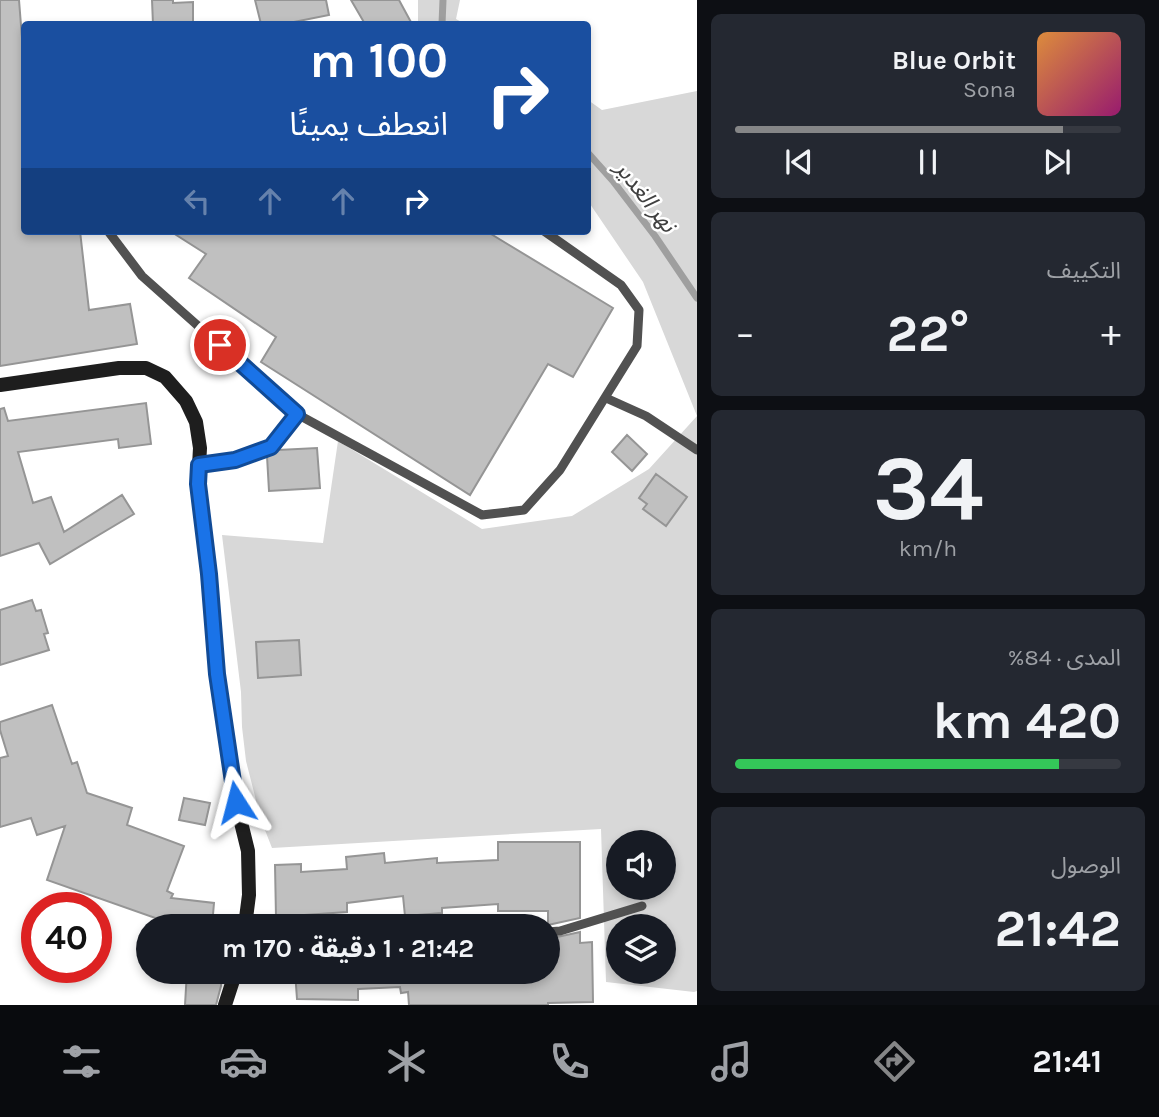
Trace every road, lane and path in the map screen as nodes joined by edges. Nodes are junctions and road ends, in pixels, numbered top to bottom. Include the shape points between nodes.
1 (111, 235) edge
2 (550, 235) edge
3 (0, 385) edge
4 (606, 398) junction
5 (297, 414) junction
6 (697, 450) edge
7 (199, 465) junction
8 (642, 906) dead end
9 (247, 914) edge
10 (560, 931) edge
11 (232, 984) edge
12 (225, 1005) edge

1 - 5 lane via 142,276
2 - 4 lane via 621,285 639,310 637,346
3 - 7 street via 146,368 165,377 186,401 196,422
4 - 5 lane via 560,470 524,510 482,515
4 - 6 lane via 646,416
5 - 7 lane via 271,447 235,460
7 - 9 street via 217,674 248,851
8 - 10 lane
11 - 12 street

